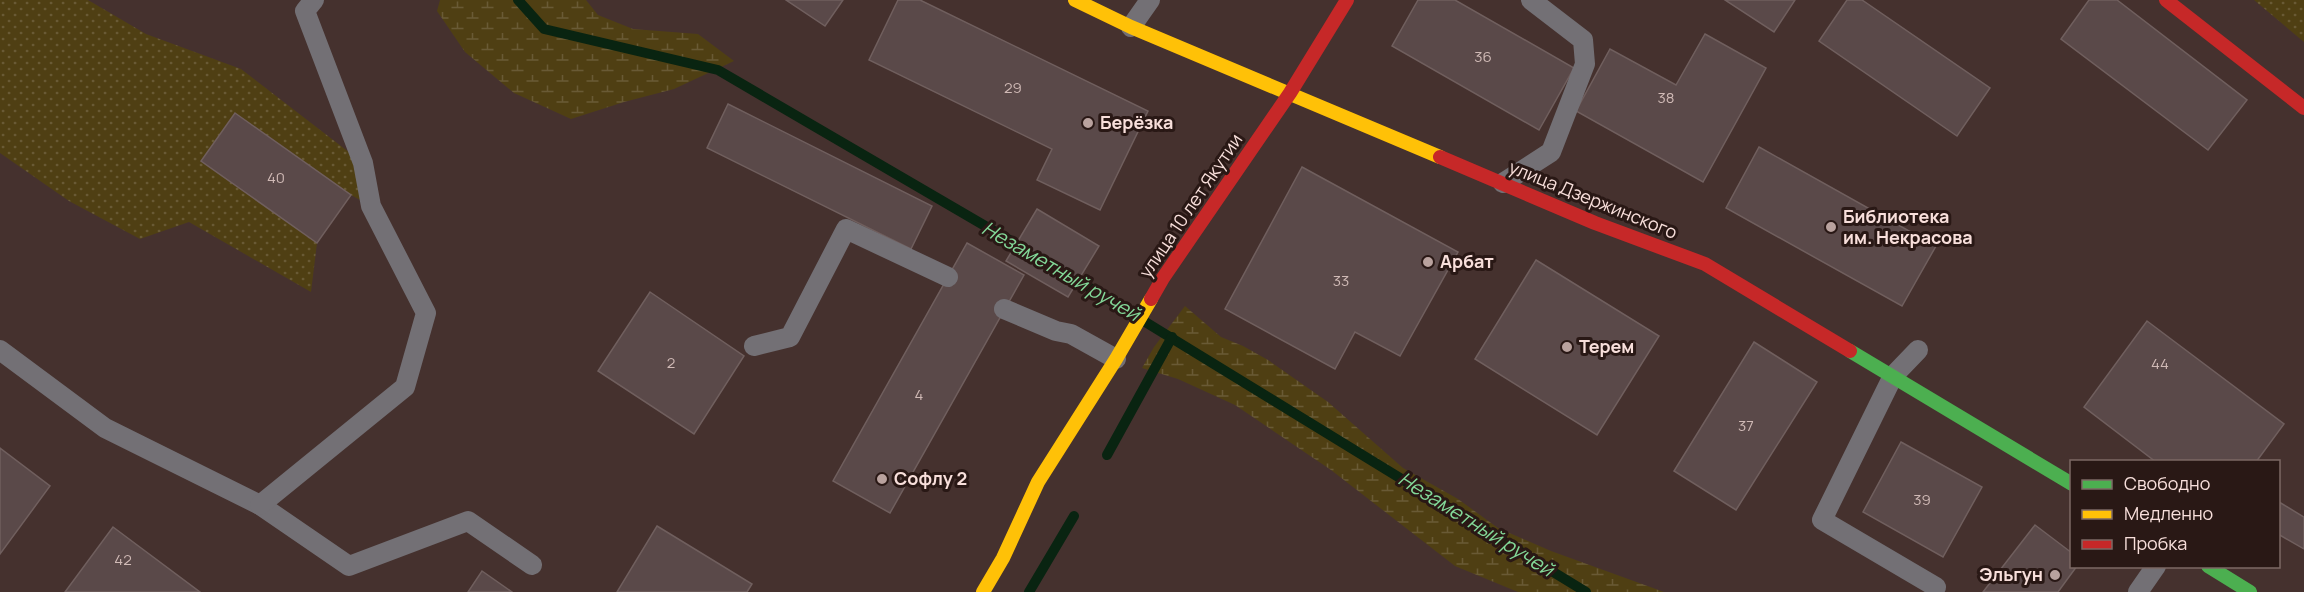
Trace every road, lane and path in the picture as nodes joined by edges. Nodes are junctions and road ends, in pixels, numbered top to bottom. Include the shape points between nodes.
1 (314, 0) edge
2 (1075, 0) edge
3 (1150, 0) edge
4 (1347, 0) edge
5 (1532, 0) edge
6 (2166, 0) edge
7 (1131, 27) junction
8 (1290, 93) junction
9 (2304, 108) edge
10 (1503, 183) junction
11 (948, 277) dead end
12 (1004, 309) dead end
13 (754, 346) dead end
14 (0, 350) edge
15 (1918, 350) dead end
16 (1116, 359) junction
17 (1893, 376) junction
18 (2070, 483) edge
19 (260, 505) junction
20 (532, 565) dead end
21 (2155, 568) edge
22 (2210, 568) edge
23 (1936, 586) dead end
24 (983, 592) edge
25 (2138, 592) edge
26 (2250, 592) edge

1 - 19 lane via 305,11 363,163 371,206 426,313 405,387
2 - 7 street, улица Дзержинского
3 - 7 lane
4 - 8 street, улица 10 лет Якутии
5 - 10 lane via 1583,40 1585,64 1551,152
6 - 9 street
7 - 8 street, улица Дзержинского
8 - 10 street, улица Дзержинского
8 - 16 street, улица 10 лет Якутии via 1163,278
10 - 17 street, улица Дзержинского via 1595,223 1706,264
11 - 13 lane via 846,229 790,337
12 - 16 lane via 1071,334
14 - 19 lane via 105,428
15 - 17 lane
16 - 24 street, улица 10 лет Якутии via 1038,482
17 - 18 street, улица Дзержинского
17 - 23 lane via 1822,520
19 - 20 lane via 349,566 468,521
21 - 25 lane
22 - 26 street

